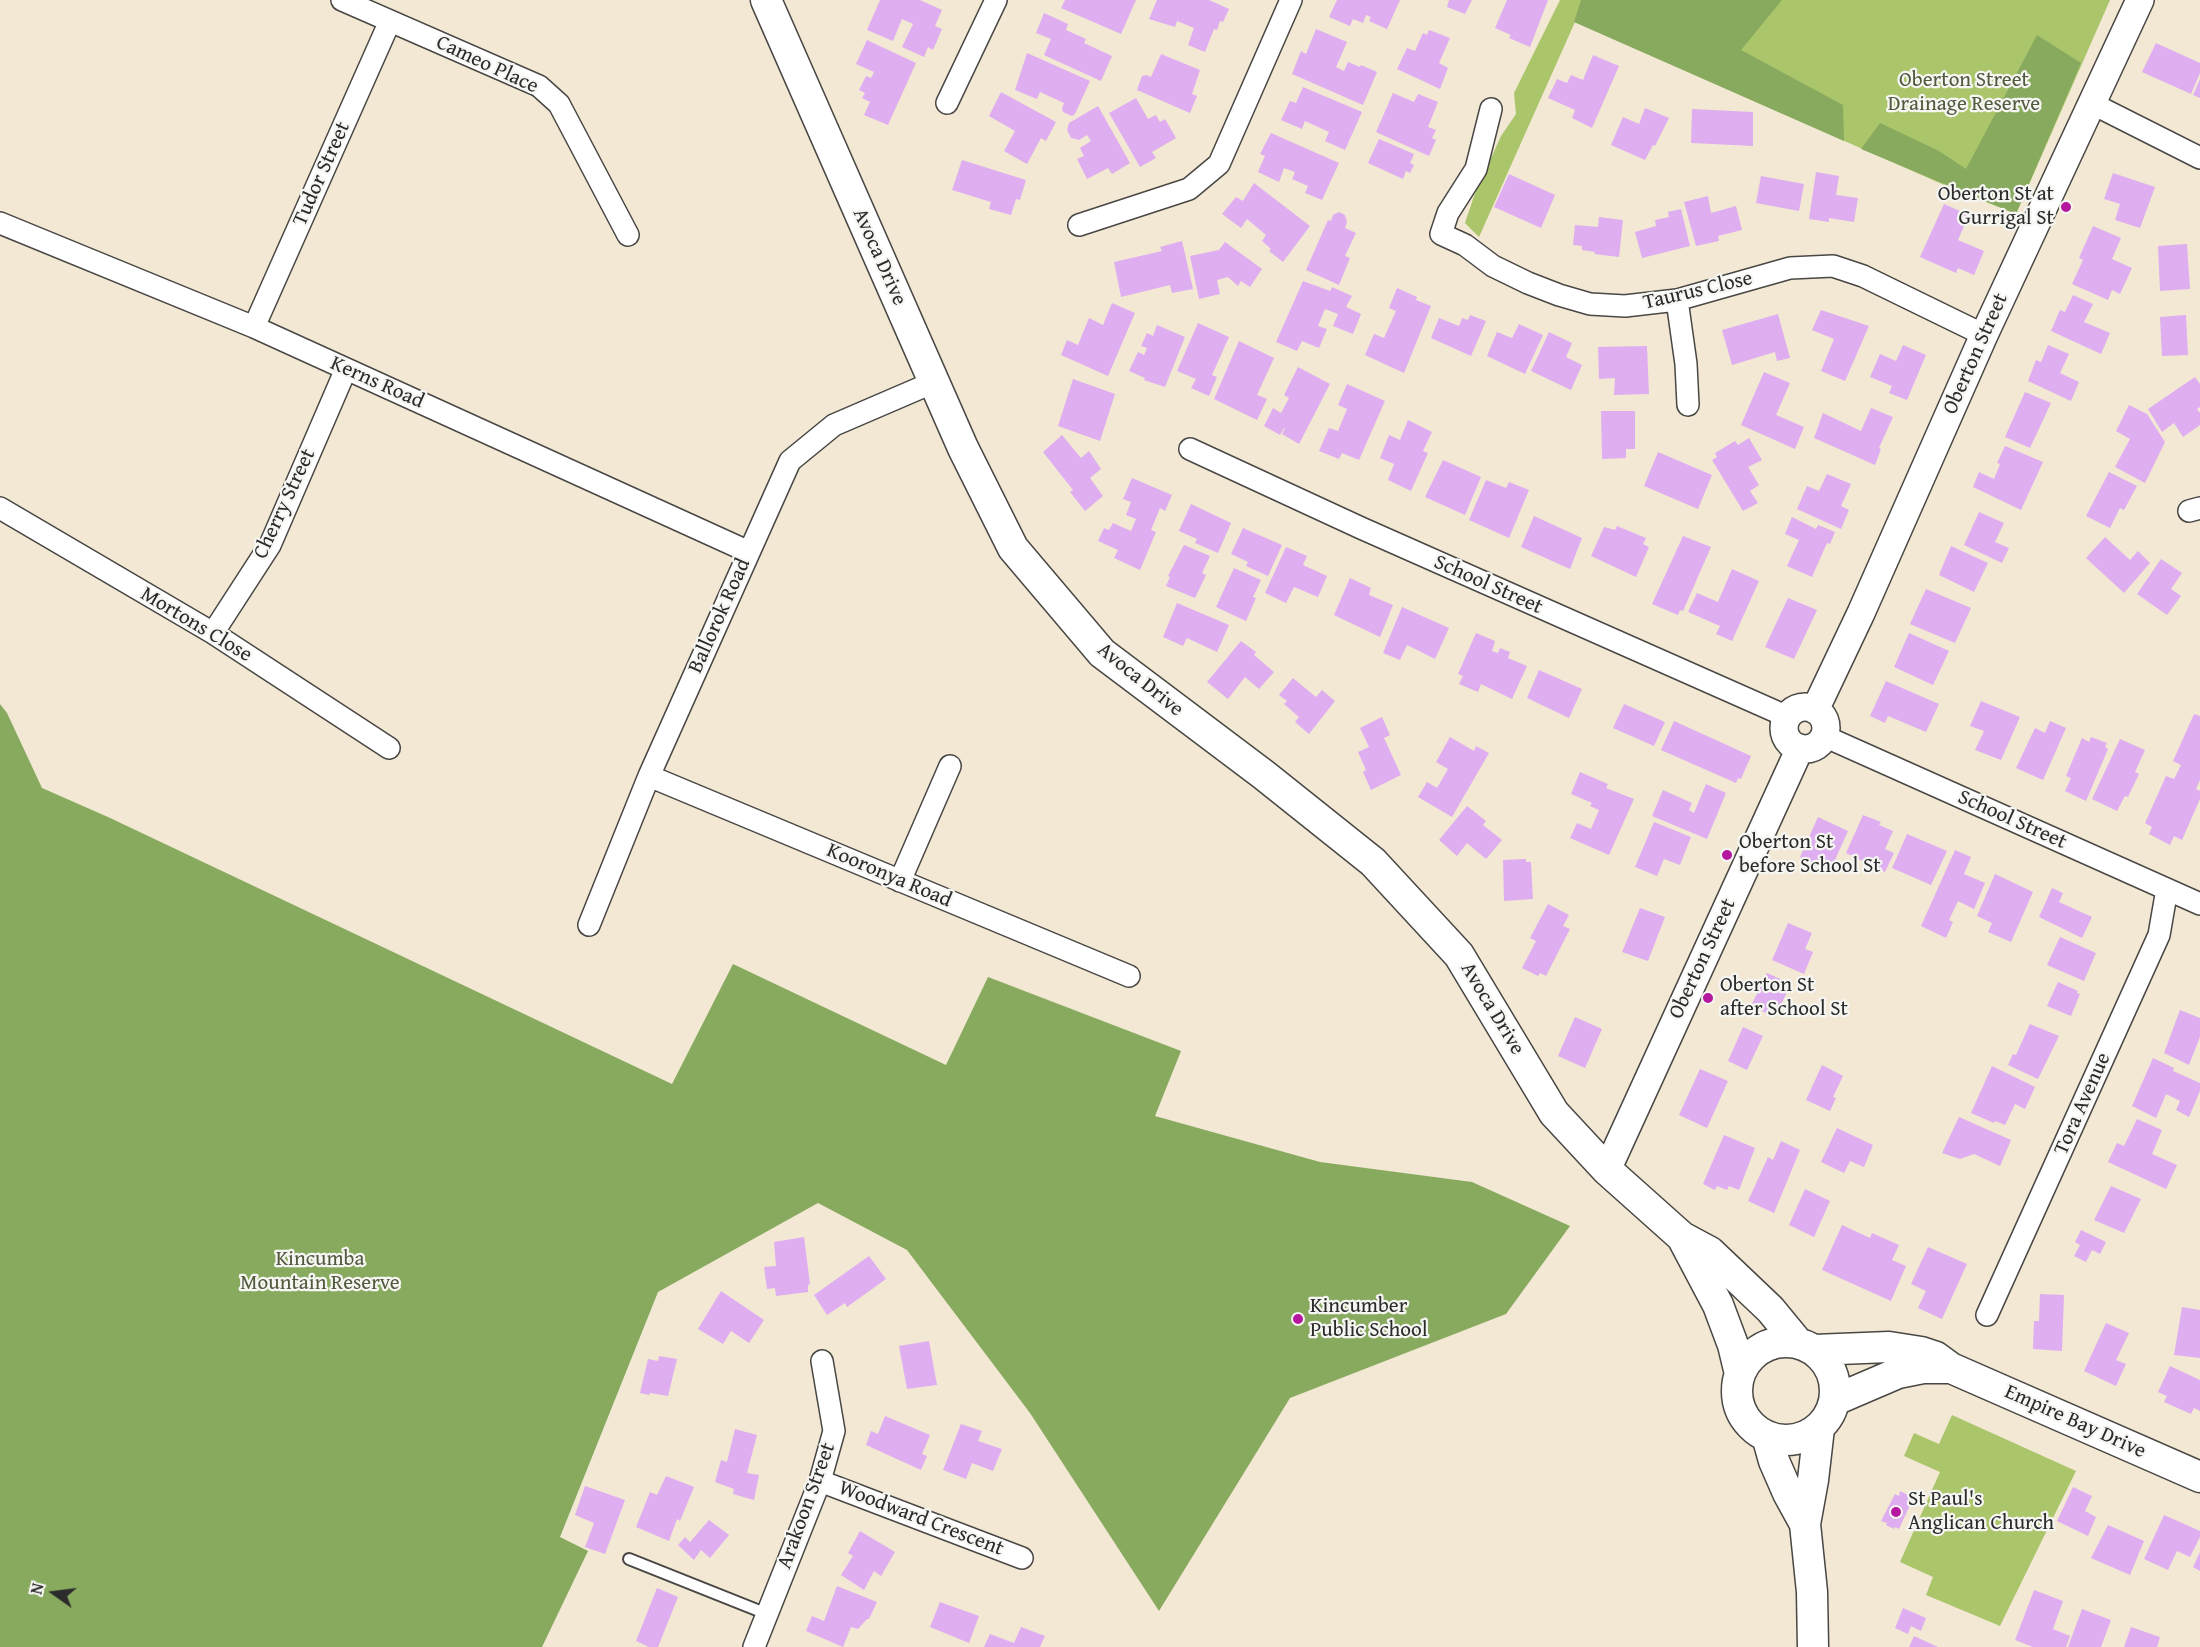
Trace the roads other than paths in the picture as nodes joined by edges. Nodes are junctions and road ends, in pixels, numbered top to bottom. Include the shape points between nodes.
1 (342, 0) edge
2 (766, 0) edge
3 (996, 0) edge
4 (1291, 0) edge
5 (2140, 0) edge
6 (390, 21) junction
7 (948, 103) dead end
8 (2091, 103) junction
9 (1491, 109) dead end
10 (2200, 158) edge
11 (0, 223) edge
12 (1079, 225) dead end
13 (628, 235) dead end
14 (1677, 300) junction
15 (255, 327) junction
16 (1984, 335) junction
17 (346, 369) junction
18 (934, 382) junction
19 (1688, 405) dead end
20 (1190, 449) dead end
21 (0, 508) edge
22 (749, 552) junction
23 (213, 633) junction
24 (1815, 710) junction
25 (1788, 717) junction
26 (1824, 736) junction
27 (388, 748) dead end
28 (1800, 748) junction
29 (950, 766) dead end
30 (650, 776) junction
31 (900, 880) junction
32 (2167, 889) junction
33 (2200, 904) edge
34 (589, 926) dead end
35 (1129, 976) dead end
36 (1607, 1170) junction
37 (1682, 1237) junction
38 (1987, 1315) dead end
39 (1806, 1346) junction
40 (822, 1361) dead end
41 (1951, 1368) junction
42 (1740, 1374) junction
43 (1835, 1400) junction
44 (1819, 1428) junction
45 (1767, 1436) junction
46 (2200, 1477) edge
47 (819, 1481) junction
48 (1805, 1524) junction
49 (629, 1558) dead end
50 (1022, 1558) dead end
51 (767, 1614) junction
52 (754, 1647) edge
53 (1813, 1647) edge

1 - 6 street, Cameo Place
2 - 18 main road, Avoca Drive
3 - 7 street
4 - 12 street via 1219,164 1189,189
5 - 8 street, Oberton Street
6 - 13 street, Cameo Place via 539,86 559,104
6 - 15 street, Tudor Street
8 - 10 street
8 - 16 street, Oberton Street
9 - 14 street, Taurus Close via 1476,169 1448,213 1441,234 1465,245 1493,266 1590,304 1624,306
11 - 15 street, Kerns Road
14 - 16 street, Taurus Close via 1790,268 1833,266 1863,276
14 - 19 street
15 - 17 street, Kerns Road
16 - 24 street, Oberton Street
17 - 22 street, Kerns Road
17 - 23 street, Cherry Street via 270,545
18 - 22 street, Ballorok Road via 834,425 790,461
18 - 36 main road, Avoca Drive via 1013,548 1102,653 1373,862 1459,955 1554,1113
20 - 25 street, School Street
21 - 23 street, Mortons Close
22 - 30 street, Ballorok Road
23 - 27 street, Mortons Close
24 - 25 street via 1800,708
24 - 26 street via 1824,721
25 - 28 street via 1785,736
26 - 28 street via 1814,747
26 - 32 street, School Street
28 - 36 street, Oberton Street
29 - 31 street
30 - 31 street, Kooronya Road
30 - 34 street, Ballorok Road
31 - 35 street, Kooronya Road
32 - 33 street, School Street
32 - 38 street, Tora Avenue via 2159,934
36 - 37 main road, Avoca Drive
37 - 39 main road, Avoca Drive via 1710,1252
37 - 42 main road, Avoca Drive via 1718,1305
39 - 41 main road, Empire Bay Drive via 1889,1347 1936,1357
39 - 42 main road via 1784,1341 1769,1344 1752,1356
39 - 43 main road via 1825,1359 1832,1372
40 - 47 street, Arakoon Street via 834,1431
41 - 43 main road, Empire Bay Drive via 1898,1373
41 - 46 main road, Empire Bay Drive
42 - 45 main road via 1737,1389 1744,1418
43 - 44 main road
44 - 45 main road via 1794,1440
44 - 48 main road
45 - 48 main road via 1774,1461
47 - 50 street, Woodward Crescent
47 - 51 street, Arakoon Street
48 - 53 main road
49 - 51 lane
51 - 52 street, Arakoon Street

